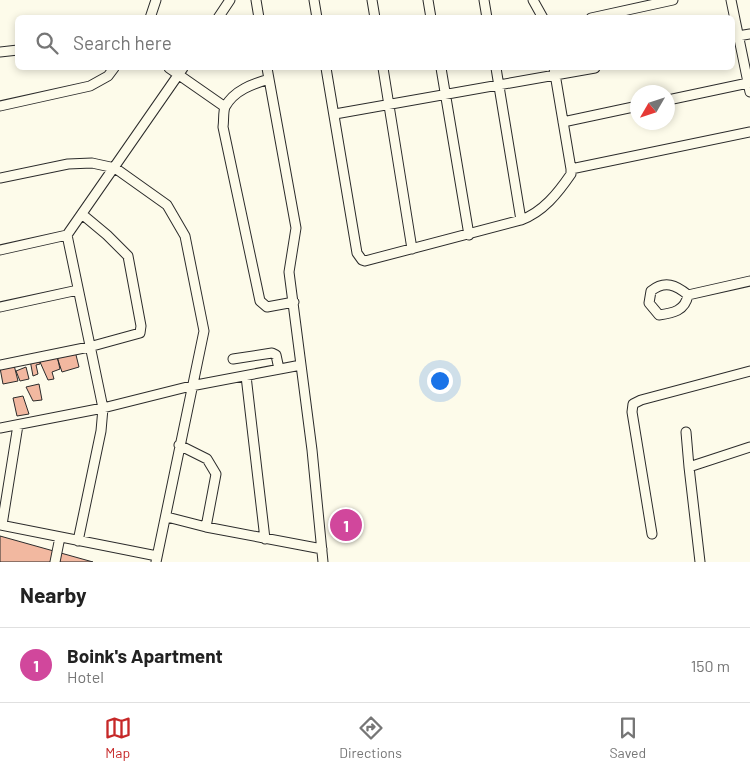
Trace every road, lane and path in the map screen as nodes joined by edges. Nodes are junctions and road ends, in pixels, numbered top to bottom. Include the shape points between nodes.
1 (156, 0) edge
2 (230, 0) edge
3 (256, 0) edge
4 (314, 0) edge
5 (372, 0) edge
6 (428, 0) edge
7 (484, 0) edge
8 (533, 0) edge
9 (673, 0) edge
10 (731, 0) edge
11 (151, 15) edge
12 (220, 15) edge
13 (258, 15) edge
14 (316, 15) edge
15 (374, 15) edge
16 (430, 15) edge
17 (487, 15) edge
18 (541, 15) edge
19 (605, 15) edge
20 (733, 15) edge
21 (750, 34) edge
22 (736, 37) edge
23 (15, 50) edge
24 (0, 52) edge
25 (112, 70) edge
26 (267, 70) edge
27 (326, 70) edge
28 (383, 70) edge
29 (441, 70) edge
30 (496, 70) edge
31 (574, 70) edge
32 (181, 71) edge
33 (554, 72) edge
34 (269, 79) junction
35 (500, 86) junction
36 (749, 87) edge
37 (446, 94) junction
38 (675, 99) edge
39 (389, 103) junction
40 (0, 106) edge
41 (225, 107) junction
42 (630, 108) edge
43 (335, 114) junction
44 (563, 122) junction
45 (750, 132) edge
46 (115, 168) junction
47 (571, 169) junction
48 (0, 178) edge
49 (83, 215) junction
50 (521, 220) junction
51 (67, 235) junction
52 (469, 235) junction
53 (0, 250) edge
54 (412, 250) junction
55 (750, 281) edge
56 (78, 290) junction
57 (688, 295) dead end
58 (294, 302) junction
59 (0, 307) edge
60 (89, 346) junction
61 (233, 359) dead end
62 (0, 365) edge
63 (301, 365) junction
64 (279, 369) junction
65 (750, 371) edge
66 (246, 376) junction
67 (191, 386) junction
68 (103, 408) junction
69 (18, 425) junction
70 (0, 428) edge
71 (686, 432) dead end
72 (179, 444) junction
73 (750, 447) edge
74 (689, 467) junction
75 (167, 517) junction
76 (1, 525) edge
77 (206, 527) junction
78 (652, 534) dead end
79 (60, 537) junction
80 (265, 539) junction
81 (78, 541) junction
82 (322, 549) junction
83 (156, 559) edge
84 (55, 562) edge
85 (323, 562) edge
86 (700, 562) edge

1 - 11 street
2 - 12 street
3 - 13 street
4 - 14 street
5 - 15 street
6 - 16 street
7 - 17 street
8 - 18 street
9 - 19 street
10 - 20 street
21 - 22 street
22 - 36 street
23 - 24 street
25 - 40 street via 90,86
26 - 34 street
27 - 43 street
28 - 39 street
29 - 37 street
30 - 35 street
31 - 33 street
32 - 41 street
32 - 46 street
33 - 35 street
33 - 44 street
34 - 41 street via 245,87
34 - 58 street via 296,228 290,263
35 - 37 street
35 - 50 street
36 - 38 street
37 - 39 street
37 - 52 street
39 - 43 street
39 - 54 street
41 - 58 street via 223,127 260,301 267,307
42 - 44 street
43 - 54 street via 359,257 365,261
44 - 47 street
45 - 47 street
46 - 48 street via 92,163 68,164
46 - 49 street
46 - 67 street via 167,205 185,236 204,332
47 - 50 street via 571,174 552,199
49 - 51 street
49 - 60 street via 108,234 128,256 141,326 140,332 134,335
50 - 52 street
51 - 53 street
51 - 56 street
52 - 54 street
55 - 57 street
56 - 59 street
56 - 60 street
58 - 63 street
60 - 62 street
60 - 68 street
61 - 64 street via 272,352 276,355
63 - 64 street
63 - 82 street
64 - 66 street
65 - 78 street via 633,404
66 - 67 street
66 - 80 street
67 - 68 street
67 - 72 street
68 - 69 street
68 - 81 street
69 - 70 street
69 - 76 street
71 - 74 street
72 - 75 street
72 - 77 street via 207,459 216,474
73 - 74 street
74 - 86 street
75 - 77 street
75 - 83 street
76 - 79 street
77 - 80 street
79 - 81 street
79 - 84 street
80 - 82 street
81 - 83 street
82 - 85 street

